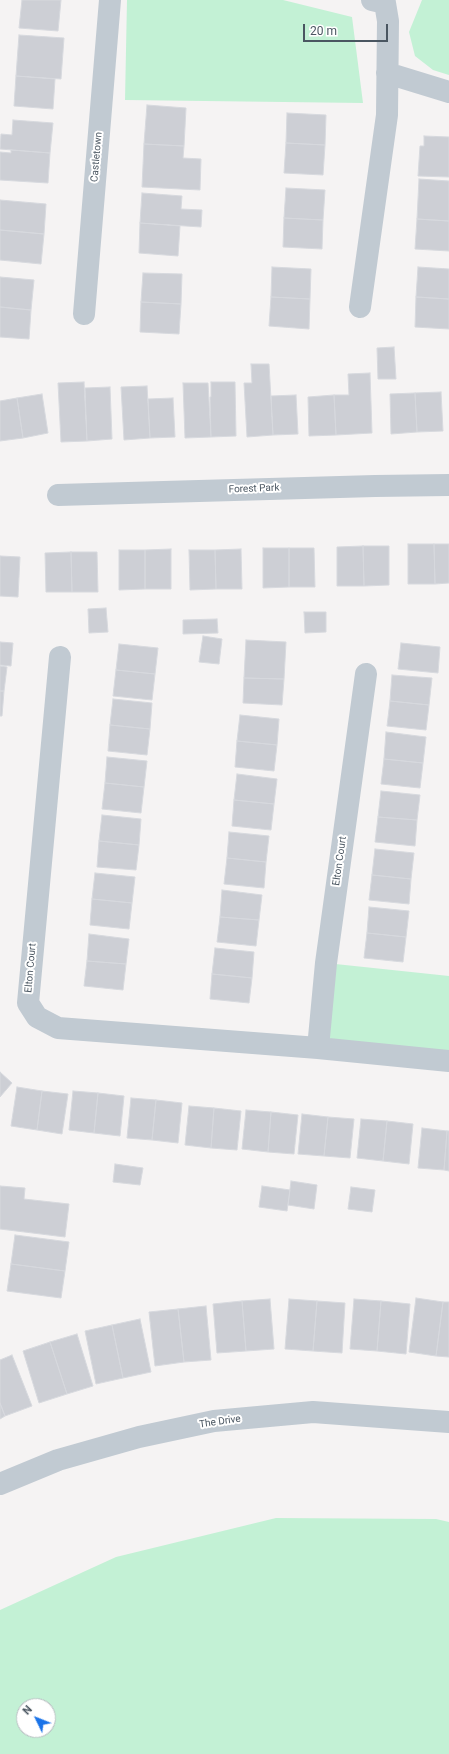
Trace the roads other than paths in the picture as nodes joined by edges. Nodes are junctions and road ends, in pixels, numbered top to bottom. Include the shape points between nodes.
1 (110, 0) edge
2 (382, 1) edge
3 (387, 73) junction
4 (449, 92) edge
5 (360, 307) dead end
6 (84, 314) dead end
7 (449, 485) edge
8 (58, 495) dead end
9 (60, 657) dead end
10 (366, 674) dead end
11 (318, 1048) junction
12 (449, 1061) edge
13 (449, 1422) edge
14 (0, 1484) edge

1 - 6 street, Castletown
2 - 3 street via 388,22
3 - 4 street
3 - 5 street via 387,115
7 - 8 street, Forest Park
9 - 11 street, Elton Court via 28,1003 37,1017 58,1028
10 - 11 street, Elton Court via 326,963
11 - 12 street, Elton Court
13 - 14 street, The Drive via 313,1412 214,1421 139,1437 58,1460

